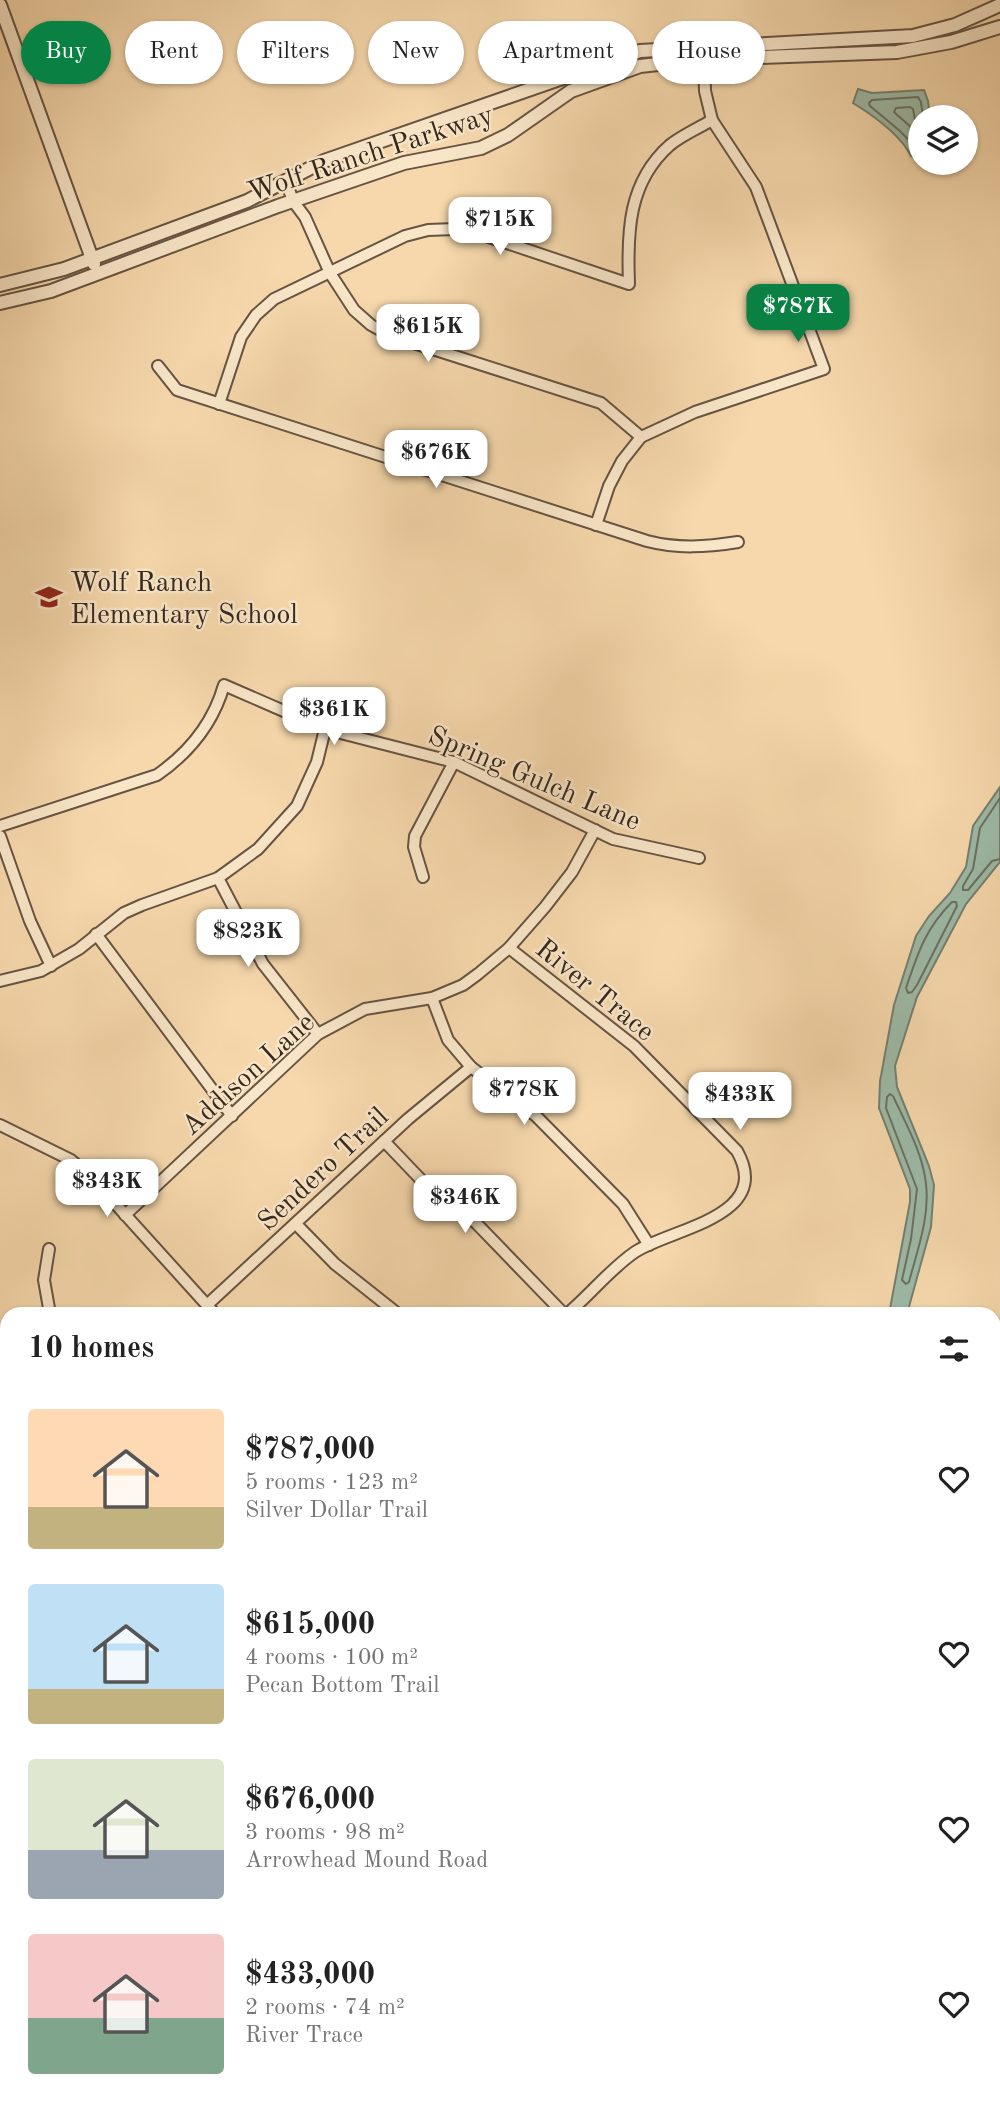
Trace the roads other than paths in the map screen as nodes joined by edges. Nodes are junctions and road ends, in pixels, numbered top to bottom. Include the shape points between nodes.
1 (0, 5) edge
2 (1000, 6) edge
3 (1000, 27) edge
4 (765, 43) edge
5 (652, 49) edge
6 (765, 57) edge
7 (652, 64) edge
8 (705, 84) edge
9 (712, 120) junction
10 (286, 181) junction
11 (293, 201) junction
12 (91, 259) junction
13 (97, 274) junction
14 (330, 274) junction
15 (0, 285) edge
16 (0, 303) edge
17 (158, 366) dead end
18 (219, 404) junction
19 (641, 437) junction
20 (596, 525) junction
21 (738, 542) dead end
22 (325, 729) junction
23 (454, 762) junction
24 (0, 825) edge
25 (594, 830) junction
26 (0, 836) edge
27 (699, 858) dead end
28 (423, 877) dead end
29 (218, 878) junction
30 (96, 934) junction
31 (509, 948) junction
32 (51, 966) junction
33 (0, 981) edge
34 (432, 998) junction
35 (318, 1034) junction
36 (471, 1067) junction
37 (232, 1116) junction
38 (0, 1125) edge
39 (384, 1141) junction
40 (125, 1214) junction
41 (296, 1224) junction
42 (649, 1245) junction
43 (49, 1249) dead end
44 (207, 1305) joint
45 (49, 1307) edge
46 (389, 1307) edge
47 (559, 1307) edge
48 (574, 1307) edge

1 - 12 street
2 - 4 street, Wolf Ranch Parkway via 913,36
3 - 6 street, Wolf Ranch Parkway via 897,52
5 - 10 street, Wolf Ranch Parkway via 324,161
7 - 11 street, Wolf Ranch Parkway via 571,91 491,144 404,163
8 - 9 street
9 - 14 street via 672,143 651,164 635,197 628,246 629,284 455,229 405,236
9 - 19 street via 756,187 824,369 695,412
10 - 11 street
10 - 12 street, Wolf Ranch Parkway via 247,201
11 - 13 street, Wolf Ranch Parkway
11 - 14 street
12 - 13 street
12 - 15 street, Wolf Ranch Parkway
13 - 16 street, Wolf Ranch Parkway
14 - 18 street via 274,299 257,315 241,337
14 - 19 street via 354,310 389,335 601,403
17 - 18 street via 177,390
18 - 20 street
19 - 20 street via 622,461
20 - 21 street via 670,547
22 - 23 street, Spring Gulch Lane
22 - 24 street, Spring Gulch Lane via 223,685 219,702 195,743 157,775
22 - 29 street via 317,762 297,806 258,849
23 - 25 street, Spring Gulch Lane
23 - 28 street via 415,836
25 - 27 street, Spring Gulch Lane via 632,845
25 - 31 street, Addison Lane via 572,872
26 - 32 street
29 - 30 street via 124,913
29 - 35 street via 263,964
30 - 32 street
30 - 37 street
31 - 34 street, Addison Lane via 463,985
31 - 42 street, River Trace via 634,1046 741,1158 743,1188 733,1205
32 - 33 street
34 - 35 street, Addison Lane via 365,1009
34 - 36 street via 448,1040
35 - 37 street, Addison Lane
36 - 39 street, Sendero Trail
36 - 42 street via 536,1116 622,1204
37 - 40 street, Addison Lane
38 - 40 street via 71,1160
39 - 41 street, Sendero Trail
39 - 47 street via 427,1186 476,1223
40 - 44 street
41 - 44 street, Sendero Trail
41 - 46 street via 335,1264
42 - 48 street, River Trace via 627,1258
43 - 45 street via 44,1280

